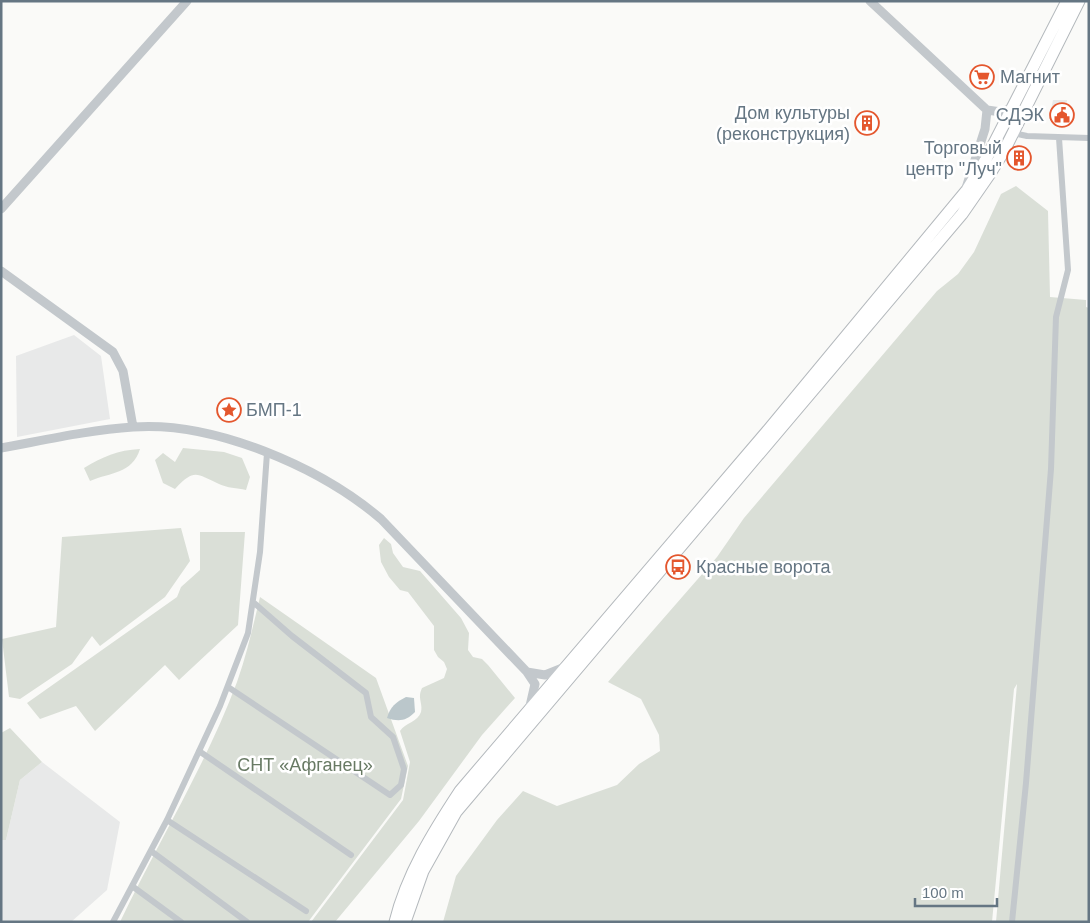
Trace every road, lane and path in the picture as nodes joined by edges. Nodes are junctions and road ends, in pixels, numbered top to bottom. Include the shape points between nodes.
1 (187, 1) edge
2 (870, 1) edge
3 (1067, 1) edge
4 (1078, 1) edge
5 (1012, 108) junction
6 (986, 110) junction
7 (1012, 133) junction
8 (1059, 138) junction
9 (1089, 138) edge
10 (960, 199) junction
11 (1, 209) edge
12 (1, 271) edge
13 (133, 427) junction
14 (1, 448) edge
15 (267, 454) junction
16 (253, 602) junction
17 (565, 667) junction
18 (527, 672) junction
19 (228, 686) junction
20 (530, 707) junction
21 (199, 751) junction
22 (167, 820) junction
23 (151, 851) junction
24 (351, 855) dead end
25 (132, 886) junction
26 (306, 911) dead end
27 (116, 921) edge
28 (181, 922) edge
29 (247, 922) edge
30 (395, 922) edge
31 (405, 922) edge
32 (1012, 922) edge

1 - 11 street
2 - 6 street
3 - 5 highway
4 - 7 highway
5 - 6 street via 1001,112
5 - 10 highway via 985,161
6 - 10 street via 985,129
7 - 8 street
7 - 31 highway via 990,176 962,214 456,812 423,871
8 - 9 street
8 - 32 street via 1068,270 1056,317 1051,469
10 - 17 highway
12 - 13 street via 113,352 123,371
13 - 14 street
13 - 15 street via 198,431
15 - 16 street
15 - 18 street via 324,478 372,512
16 - 19 street via 248,633
16 - 19 street via 366,693 371,718 393,737 404,769 401,785 390,795
17 - 18 street via 545,675
17 - 20 highway
18 - 20 street via 535,684
19 - 21 street
20 - 30 highway via 443,816 408,881
21 - 22 street
21 - 24 street
22 - 23 street
22 - 26 street
23 - 25 street
23 - 29 street
25 - 27 street
25 - 28 street

